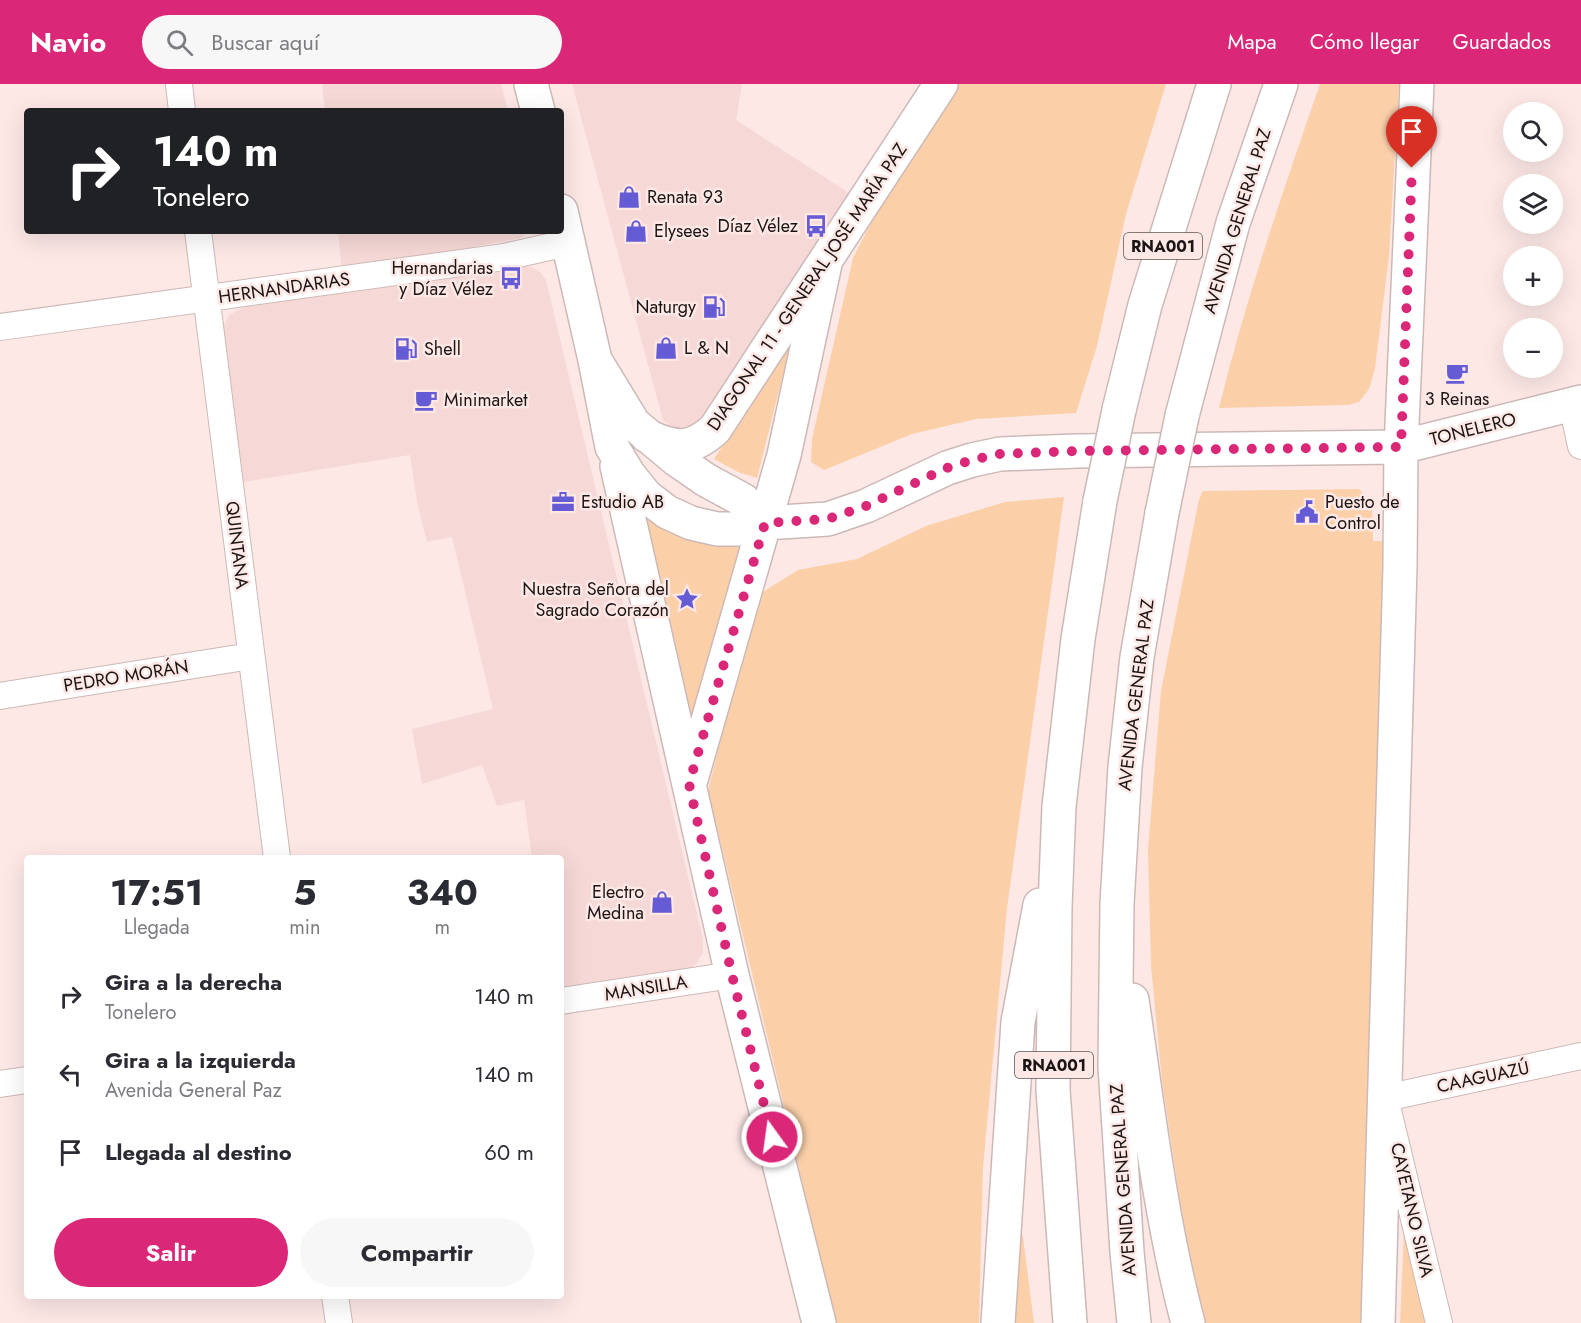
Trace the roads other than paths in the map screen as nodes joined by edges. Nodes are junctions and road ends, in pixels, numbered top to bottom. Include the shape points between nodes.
1 (179, 84) edge
2 (531, 84) edge
3 (941, 84) edge
4 (1214, 84) edge
5 (1417, 84) edge
6 (1278, 92) edge
7 (182, 108) edge
8 (537, 108) edge
9 (564, 227) edge
10 (198, 234) edge
11 (567, 243) junction
12 (825, 264) junction
13 (207, 299) junction
14 (0, 327) edge
15 (595, 360) junction
16 (1576, 403) edge
17 (647, 436) junction
18 (1581, 446) edge
19 (612, 447) junction
20 (1401, 447) junction
21 (765, 523) junction
22 (251, 656) junction
23 (0, 696) edge
24 (689, 784) junction
25 (1059, 806) junction
26 (277, 855) edge
27 (1117, 904) junction
28 (732, 975) junction
29 (564, 1001) edge
30 (1581, 1056) edge
31 (24, 1080) edge
32 (0, 1084) edge
33 (1385, 1098) junction
34 (335, 1299) edge
35 (339, 1323) edge
36 (819, 1323) edge
37 (998, 1323) edge
38 (1070, 1323) edge
39 (1134, 1323) edge
40 (1188, 1323) edge
41 (1378, 1323) edge
42 (1439, 1323) edge

1 - 7 street
2 - 8 main road
3 - 12 main road, DIAGONAL 11 - GENERAL JOSÉ MARÍA PAZ
4 - 25 main road, RNA001, bridge via 1145,305 1119,410 1078,639
5 - 20 main road
6 - 27 main road, AVENIDA GENERAL PAZ / RNA001, bridge via 1233,223 1182,416 1162,513 1128,734
9 - 11 main road
10 - 13 street, QUINTANA
11 - 13 street, HERNANDARIAS via 504,257
11 - 15 main road
12 - 17 main road, DIAGONAL 11 - GENERAL JOSÉ MARÍA PAZ via 716,429 686,446 667,445
12 - 21 main road via 784,455
13 - 14 street, HERNANDARIAS
13 - 22 street, QUINTANA
15 - 17 main road via 634,424
15 - 19 main road
16 - 18 street
16 - 20 main road, TONELERO
17 - 21 main road via 706,480 743,500
19 - 21 main road via 646,496 667,512 717,529 743,530
19 - 24 main road
20 - 21 main road, TONELERO via 1000,454 947,468 866,506 828,519
20 - 33 main road
21 - 24 main road
22 - 23 street, PEDRO MORÁN
22 - 26 street, QUINTANA
24 - 28 main road
25 - 37 main road via 1018,1022
25 - 38 main road, RNA001 via 1053,1090
27 - 39 main road, AVENIDA GENERAL PAZ / RNA001 via 1115,1066
27 - 40 main road via 1158,1175
28 - 29 street, MANSILLA
28 - 36 main road
30 - 33 street, CAAGUAZÚ
31 - 32 street
33 - 41 main road
33 - 42 street, CAYETANO SILVA
34 - 35 street

